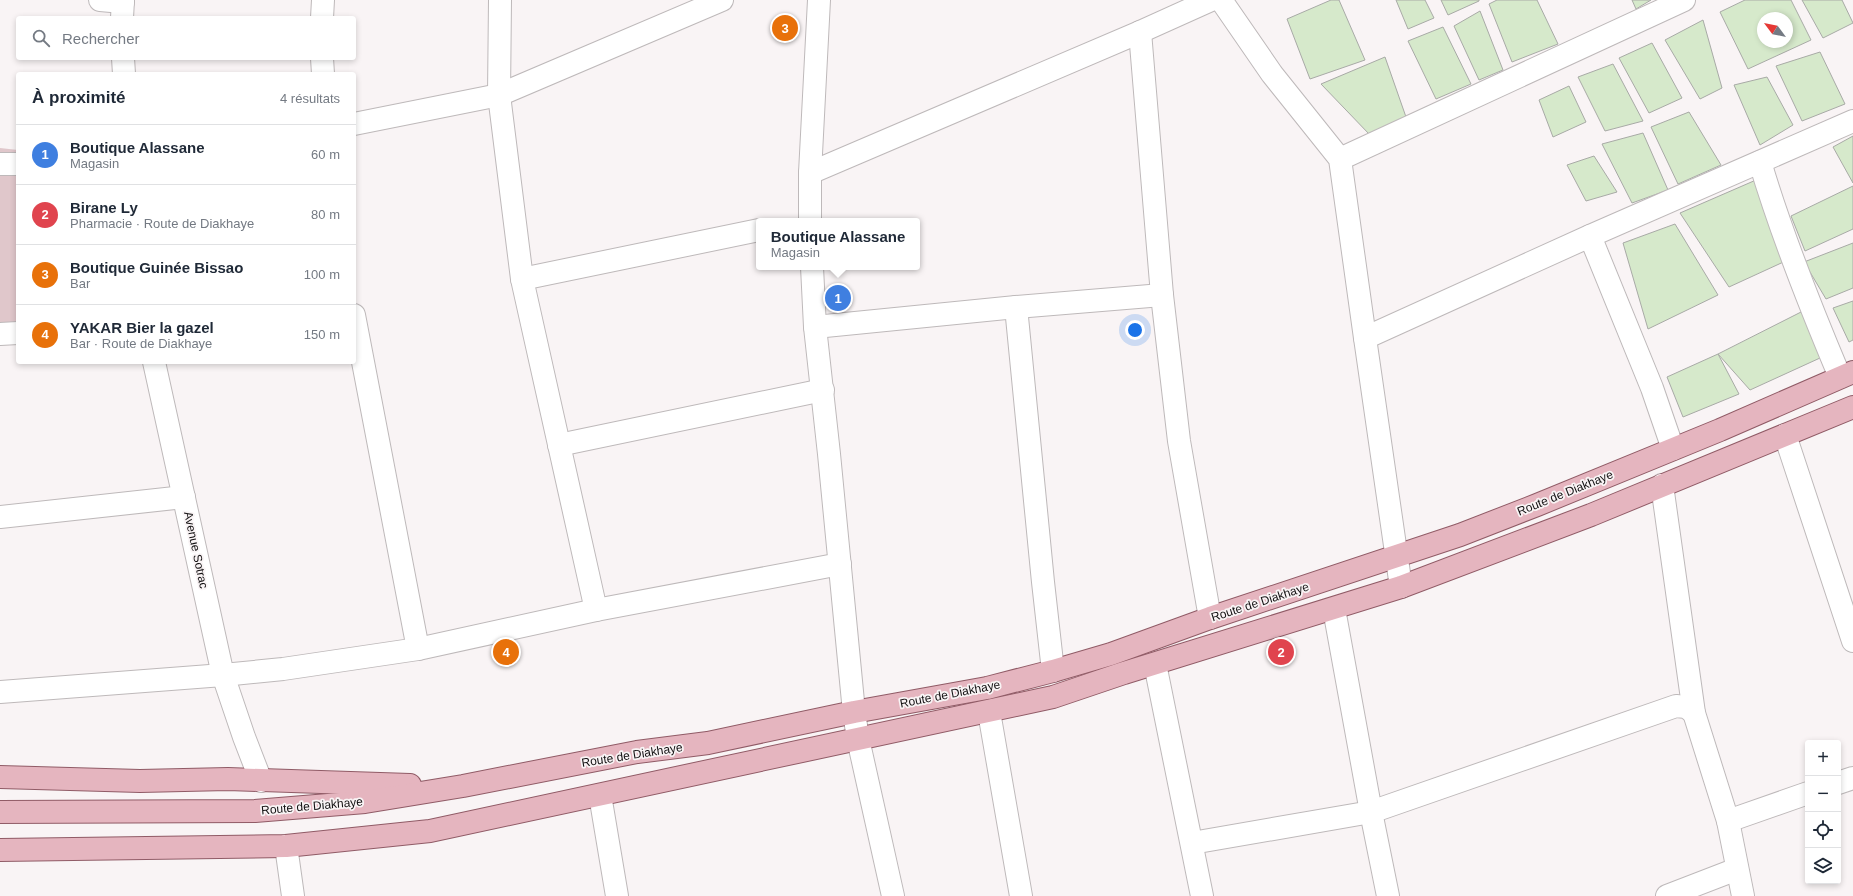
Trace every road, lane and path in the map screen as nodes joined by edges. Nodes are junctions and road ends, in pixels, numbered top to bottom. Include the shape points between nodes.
1 (100, 0) edge
2 (323, 0) edge
3 (500, 0) edge
4 (722, 0) edge
5 (819, 0) edge
6 (1211, 0) edge
7 (1221, 0) edge
8 (1684, 0) edge
9 (123, 7) edge
10 (322, 16) edge
11 (1140, 32) junction
12 (123, 60) edge
13 (322, 60) edge
14 (124, 72) edge
15 (323, 72) edge
16 (499, 94) junction
17 (1853, 121) edge
18 (356, 124) edge
19 (1340, 159) junction
20 (1760, 162) junction
21 (0, 164) edge
22 (16, 164) edge
23 (810, 173) junction
24 (807, 218) edge
25 (756, 231) edge
26 (1590, 236) junction
27 (812, 270) edge
28 (522, 279) junction
29 (1162, 295) junction
30 (1016, 307) junction
31 (356, 325) edge
32 (815, 327) junction
33 (16, 333) edge
34 (0, 334) edge
35 (1365, 338) junction
36 (154, 364) edge
37 (1846, 374) edge
38 (822, 390) junction
39 (1853, 407) edge
40 (1785, 435) junction
41 (559, 445) junction
42 (1673, 449) junction
43 (1662, 485) junction
44 (184, 497) junction
45 (0, 517) edge
46 (1398, 555) junction
47 (840, 564) junction
48 (1402, 587) junction
49 (1846, 598) edge
50 (1334, 609) junction
51 (596, 610) junction
52 (1210, 618) junction
53 (1853, 641) edge
54 (418, 650) junction
55 (1155, 664) junction
56 (1053, 672) junction
57 (223, 675) junction
58 (0, 692) edge
59 (854, 712) junction
60 (989, 712) junction
61 (1694, 712) junction
62 (858, 739) junction
63 (0, 777) edge
64 (1853, 778) edge
65 (261, 781) junction
66 (1841, 782) edge
67 (463, 786) junction
68 (1805, 794) edge
69 (600, 795) junction
70 (0, 812) edge
71 (1371, 812) junction
72 (1728, 821) junction
73 (1192, 843) junction
74 (286, 846) junction
75 (0, 850) edge
76 (29, 851) junction
77 (0, 866) edge
78 (1737, 869) junction
79 (293, 896) edge
80 (617, 896) edge
81 (893, 896) edge
82 (1021, 896) edge
83 (1202, 896) edge
84 (1388, 896) edge
85 (1666, 896) edge
86 (1743, 896) edge

1 - 9 street
2 - 10 street
3 - 16 street
4 - 16 street
5 - 23 street
6 - 11 street
7 - 19 street via 1272,74
8 - 19 street
11 - 23 street
11 - 29 street
12 - 14 street
13 - 15 street
16 - 18 street
16 - 28 street
17 - 20 street
19 - 35 street
20 - 26 street
20 - 37 street via 1800,280
21 - 22 street
23 - 24 street
25 - 28 street
26 - 35 street
26 - 42 street via 1652,388
27 - 32 street
28 - 41 street
29 - 30 street
29 - 52 street via 1179,441
30 - 32 street
30 - 56 street
31 - 54 street
32 - 38 street
33 - 34 street
35 - 46 street
36 - 44 street, Avenue Sotrac
37 - 42 main road, Route de Diakhaye
38 - 41 street
38 - 47 street
39 - 40 main road, Route de Diakhaye
40 - 43 main road, Route de Diakhaye
40 - 49 street
41 - 51 street
42 - 46 main road, Route de Diakhaye via 1460,535
43 - 48 main road, Route de Diakhaye
43 - 61 street
44 - 45 street
44 - 57 street, Avenue Sotrac
46 - 48 street
46 - 52 main road, Route de Diakhaye
47 - 51 street
47 - 59 street
48 - 50 main road, Route de Diakhaye
49 - 53 street
50 - 55 main road, Route de Diakhaye
50 - 71 street
51 - 54 street
52 - 56 main road, Route de Diakhaye
54 - 57 street
55 - 60 main road, Route de Diakhaye via 1053,697
55 - 73 street
56 - 59 main road, Route de Diakhaye via 987,688
57 - 58 street
57 - 65 street, Avenue Sotrac
59 - 62 street
59 - 67 main road, Route de Diakhaye via 708,743 638,752
60 - 62 main road, Route de Diakhaye
60 - 82 street
61 - 71 street via 1686,707 1676,706
61 - 72 street
62 - 69 main road, Route de Diakhaye
62 - 81 street
63 - 65 main road
64 - 66 street
65 - 67 main road
67 - 70 main road, Route de Diakhaye via 365,802 255,810
68 - 72 street
69 - 74 main road, Route de Diakhaye via 430,831
69 - 80 street
71 - 73 street
71 - 84 street
72 - 78 street
73 - 83 street
74 - 76 main road, Route de Diakhaye
74 - 79 street
75 - 76 main road, Route de Diakhaye
76 - 77 main road
78 - 85 street
78 - 86 street

